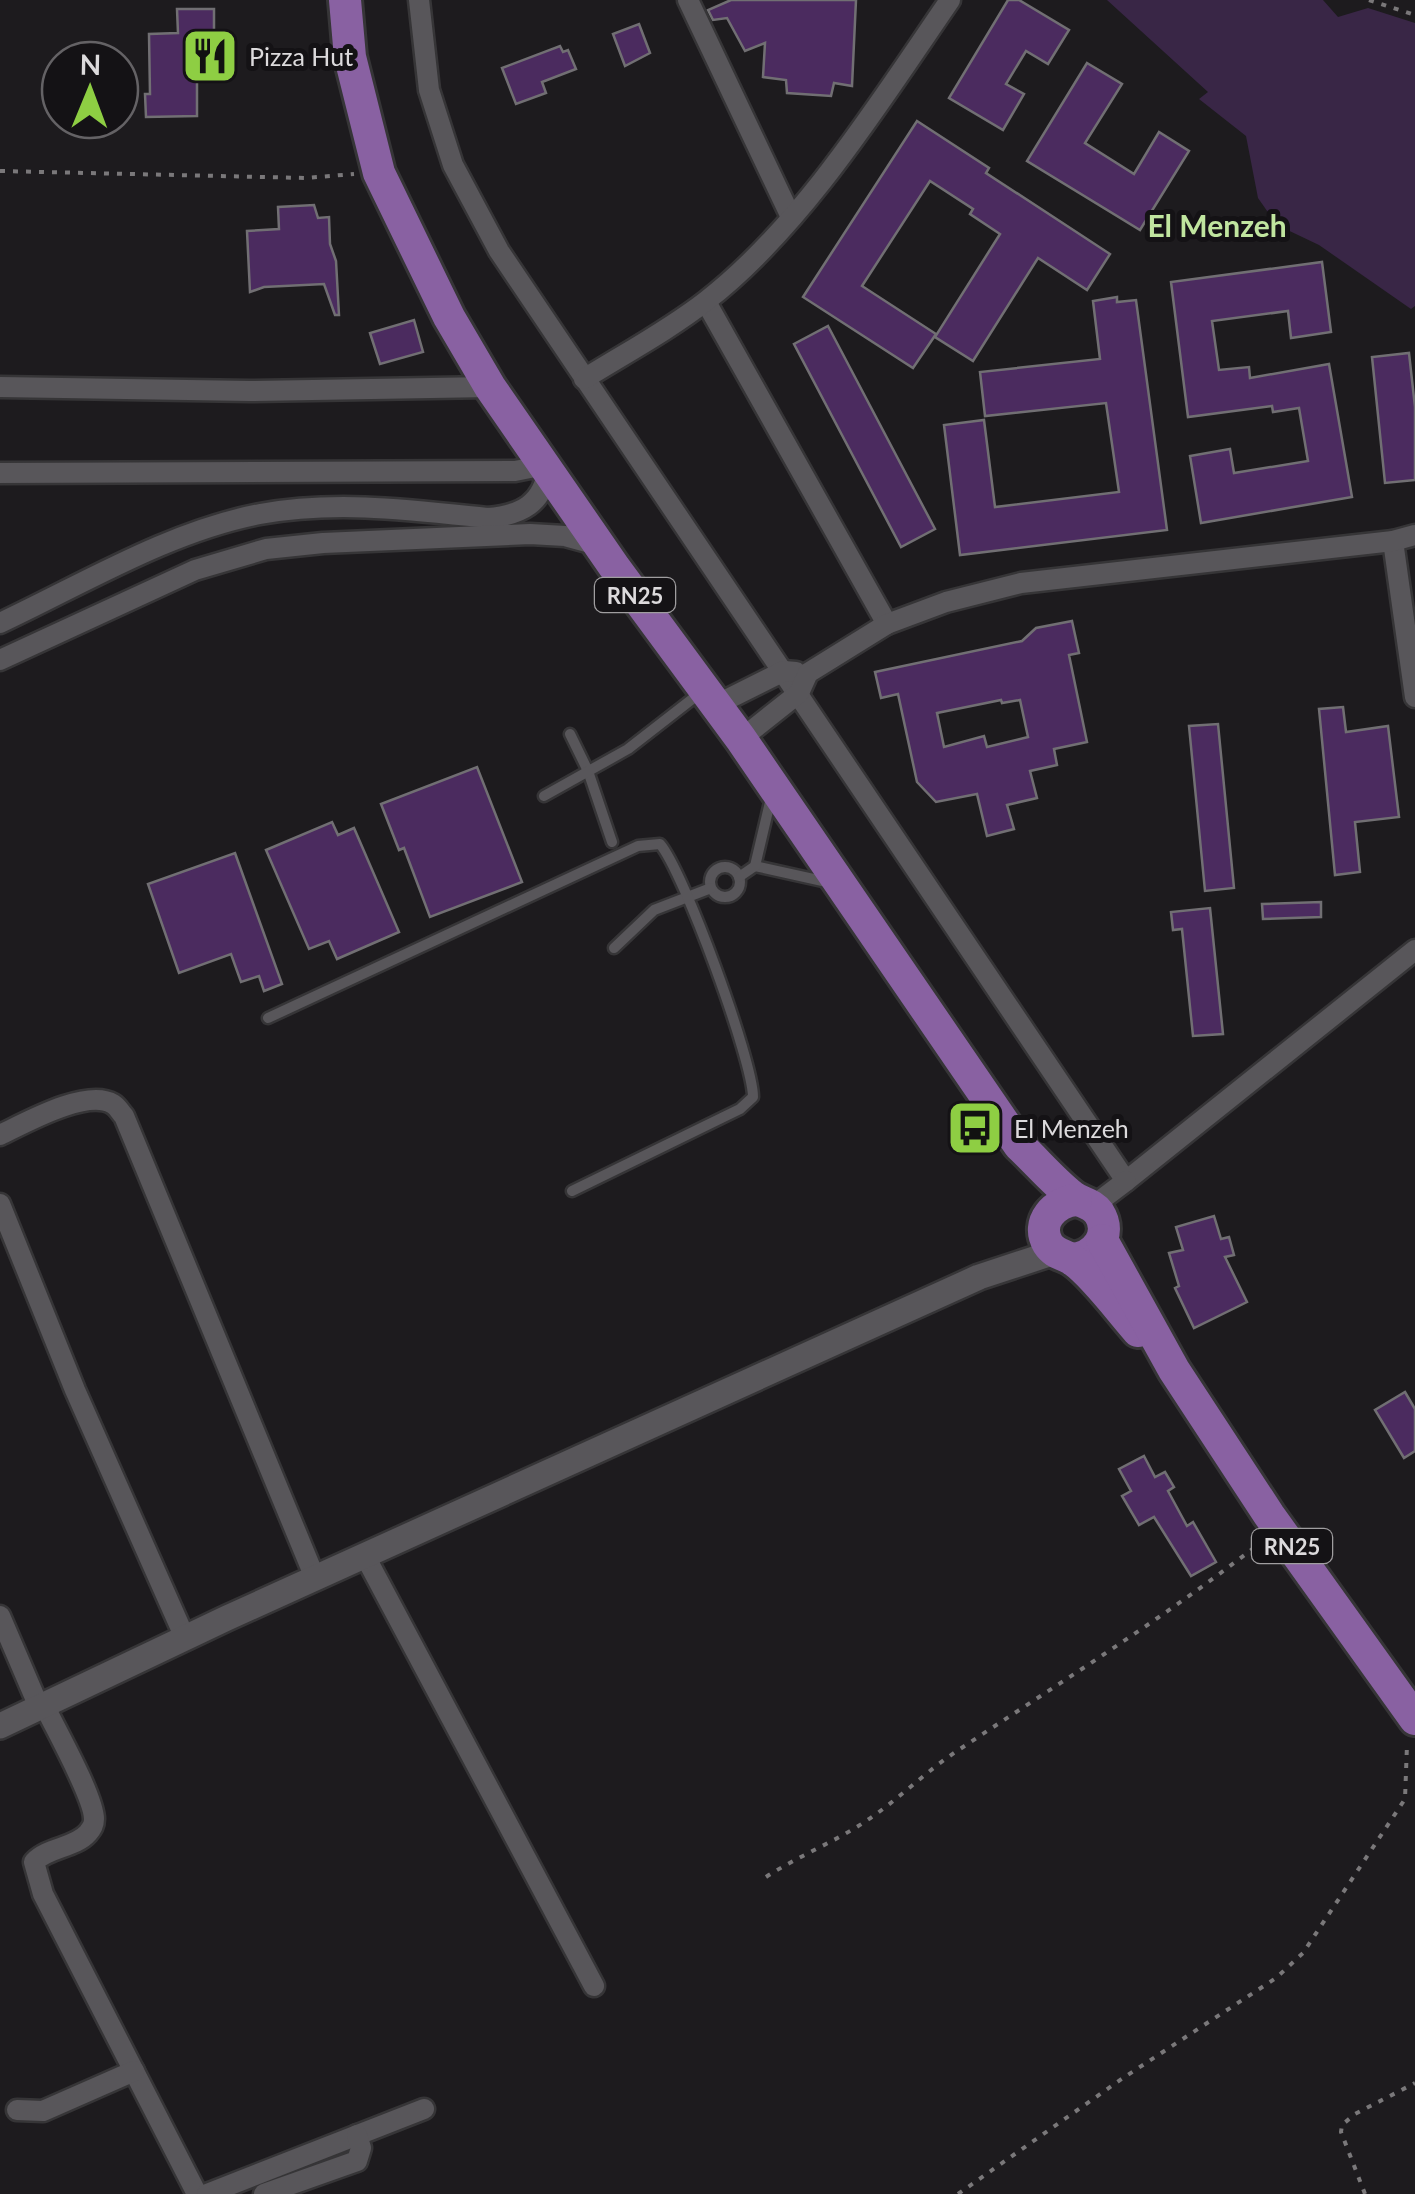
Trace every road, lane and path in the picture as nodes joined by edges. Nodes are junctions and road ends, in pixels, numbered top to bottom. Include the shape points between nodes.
1 (344, 0) edge
2 (419, 0) edge
3 (688, 0) edge
4 (950, 0) edge
5 (1369, 0) edge
6 (1415, 15) edge
7 (0, 170) edge
8 (379, 173) junction
9 (791, 218) junction
10 (706, 302) junction
11 (584, 379) junction
12 (0, 387) edge
13 (490, 387) junction
14 (547, 467) junction
15 (0, 473) edge
16 (490, 527) junction
17 (1415, 535) edge
18 (1393, 541) junction
19 (599, 545) junction
20 (0, 623) edge
21 (887, 624) junction
22 (0, 660) edge
23 (784, 671) junction
24 (808, 673) junction
25 (799, 694) junction
26 (711, 697) junction
27 (1415, 697) edge
28 (570, 734) dead end
29 (741, 739) junction
30 (588, 771) junction
31 (774, 786) junction
32 (544, 796) dead end
33 (612, 842) dead end
34 (755, 866) junction
35 (740, 877) junction
36 (842, 885) junction
37 (710, 888) junction
38 (687, 897) junction
39 (614, 948) dead end
40 (1415, 950) edge
41 (268, 1018) dead end
42 (0, 1135) edge
43 (1019, 1145) junction
44 (1126, 1181) junction
45 (572, 1191) dead end
46 (1085, 1203) junction
47 (0, 1204) edge
48 (1055, 1239) junction
49 (1102, 1240) junction
50 (1174, 1370) junction
51 (1279, 1528) junction
52 (365, 1556) junction
53 (315, 1578) junction
54 (0, 1616) edge
55 (185, 1638) junction
56 (42, 1706) junction
57 (1412, 1714) edge
58 (0, 1726) edge
59 (766, 1877) dead end
60 (594, 1986) dead end
61 (134, 2071) junction
62 (1415, 2083) edge
63 (424, 2109) dead end
64 (17, 2110) dead end
65 (357, 2135) junction
66 (198, 2194) edge
67 (207, 2194) edge
68 (264, 2194) edge
69 (958, 2194) edge
70 (1365, 2194) edge

1 - 8 main road, RN25 via 350,57
2 - 11 street via 429,90 453,165 499,251
3 - 9 street
4 - 9 street
5 - 6 path
7 - 8 path via 306,178
8 - 13 main road, RN25
9 - 10 street
10 - 11 street
10 - 21 street
11 - 23 street
12 - 13 street
13 - 14 main road, RN25
14 - 15 street
14 - 16 street via 532,504
14 - 19 main road, RN25
16 - 19 street
16 - 20 street via 354,506 262,514 182,536
16 - 22 street via 254,552 184,575
17 - 18 street
18 - 21 street via 1021,583
18 - 27 street
19 - 26 main road, RN25
21 - 24 street
23 - 24 street
23 - 25 street
23 - 26 street
24 - 25 street
25 - 29 street
25 - 44 street
26 - 29 main road, RN25
26 - 30 lane
28 - 30 lane
29 - 31 main road, RN25
30 - 32 lane
30 - 33 lane
31 - 34 lane
31 - 36 main road, RN25
34 - 35 lane
34 - 36 lane
35 - 37 lane via 738,890 727,898
35 - 37 lane via 723,867 712,874
36 - 43 main road, RN25
37 - 38 lane
38 - 39 lane via 654,910
38 - 41 lane via 660,844 638,846
38 - 45 lane via 748,1062 752,1097 740,1109
40 - 44 street
42 - 53 street via 58,1108 98,1100 124,1116
43 - 46 main road, RN25
43 - 48 main road, RN25
44 - 46 street
46 - 48 main road via 1058,1204
46 - 49 main road, RN25 via 1103,1222
47 - 55 street
48 - 49 main road via 1090,1255
48 - 50 main road, RN25
48 - 52 street
49 - 50 main road, RN25
50 - 51 main road, RN25
51 - 57 main road, RN25
51 - 59 path via 1165,1615 952,1754 864,1823
52 - 53 street
52 - 60 street
53 - 55 street
54 - 56 street
55 - 56 street
56 - 58 street
56 - 61 street via 94,1824 86,1836 41,1855 36,1873
57 - 69 path via 1405,1799 1304,1952 1276,1978
61 - 64 street via 44,2112
61 - 66 street
62 - 70 path via 1342,2125
63 - 65 street
65 - 67 street
65 - 68 street via 357,2160

